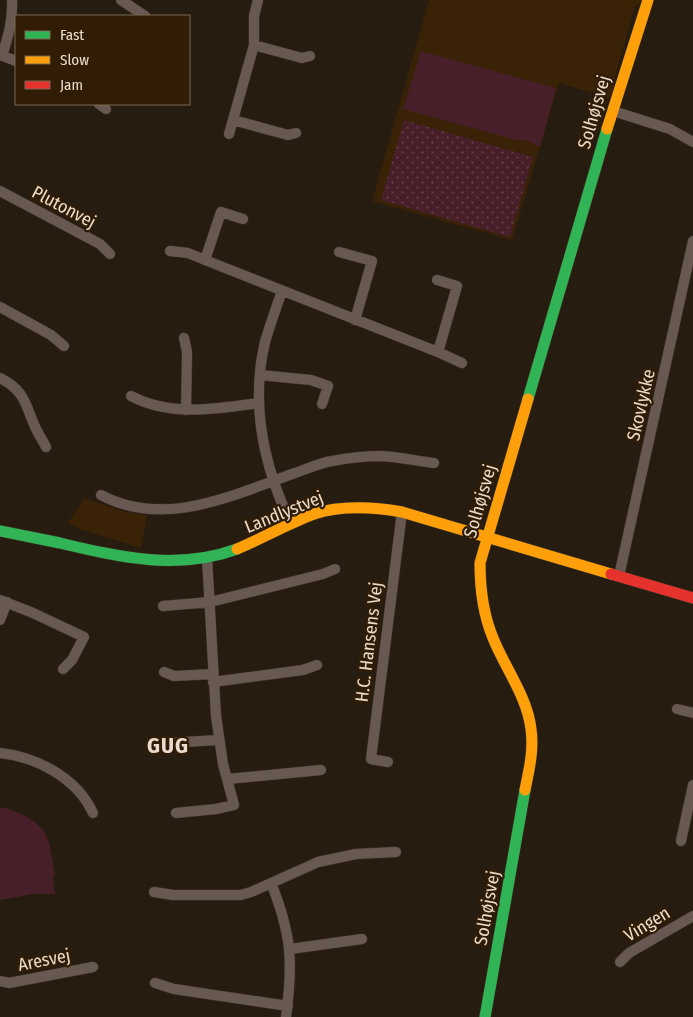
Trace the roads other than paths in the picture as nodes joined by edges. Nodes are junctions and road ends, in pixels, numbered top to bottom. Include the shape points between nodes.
1 (12, 0) edge
2 (121, 0) edge
3 (258, 0) edge
4 (648, 0) edge
5 (144, 15) edge
6 (254, 45) junction
7 (1, 55) edge
8 (310, 56) dead end
9 (15, 61) edge
10 (612, 111) junction
11 (233, 120) junction
12 (296, 133) dead end
13 (229, 134) dead end
14 (693, 142) edge
15 (0, 192) edge
16 (242, 219) dead end
17 (693, 241) edge
18 (170, 251) dead end
19 (339, 252) dead end
20 (110, 254) dead end
21 (206, 260) junction
22 (437, 280) dead end
23 (282, 291) junction
24 (0, 307) edge
25 (355, 320) junction
26 (184, 338) dead end
27 (64, 346) dead end
28 (438, 352) junction
29 (462, 363) dead end
30 (260, 375) junction
31 (0, 378) edge
32 (131, 396) dead end
33 (259, 403) junction
34 (322, 404) dead end
35 (186, 410) junction
36 (46, 447) dead end
37 (434, 463) dead end
38 (272, 481) junction
39 (101, 496) dead end
40 (402, 512) junction
41 (291, 524) junction
42 (0, 532) edge
43 (487, 537) junction
44 (207, 558) junction
45 (335, 569) dead end
46 (619, 576) junction
47 (693, 598) edge
48 (3, 601) edge
49 (210, 602) junction
50 (163, 606) dead end
51 (0, 620) edge
52 (317, 666) dead end
53 (63, 669) dead end
54 (164, 672) dead end
55 (213, 678) junction
56 (677, 708) dead end
57 (693, 713) edge
58 (219, 740) junction
59 (167, 742) dead end
60 (0, 753) edge
61 (388, 762) dead end
62 (320, 770) dead end
63 (227, 779) junction
64 (693, 785) edge
65 (93, 813) dead end
66 (176, 813) dead end
67 (681, 841) dead end
68 (396, 852) dead end
69 (271, 883) junction
70 (154, 892) dead end
71 (693, 916) edge
72 (362, 939) dead end
73 (290, 949) junction
74 (620, 962) dead end
75 (93, 967) dead end
76 (0, 981) edge
77 (155, 983) dead end
78 (288, 1006) junction
79 (286, 1017) edge
80 (485, 1017) edge

1 - 7 street via 10,28
2 - 5 street
3 - 6 street via 254,16
4 - 10 street, Solhøjsvej
6 - 8 street via 302,58
6 - 11 street
7 - 9 street
10 - 14 street via 670,129
10 - 43 street, Solhøjsvej
11 - 12 street via 288,135
11 - 13 street
15 - 20 street, Plutonvej via 100,244
16 - 21 street via 221,212
17 - 46 street, Skovlykke
18 - 21 street
19 - 25 street via 372,261
21 - 23 street
22 - 28 street via 457,286
23 - 25 street
23 - 30 street via 267,334
24 - 27 street via 51,335
25 - 28 street
26 - 35 street via 187,352
28 - 29 street
30 - 33 street
30 - 34 street via 311,380 328,386
31 - 36 street via 19,390
32 - 35 street via 147,404
33 - 35 street
33 - 38 street via 264,452
37 - 38 street via 382,456 357,457 330,461
38 - 39 street via 195,507 168,510 136,508
38 - 41 street
40 - 41 street, Landlystvej via 372,507 340,509
40 - 43 street, Landlystvej
40 - 61 street, H.C. Hansens Vej via 371,759
41 - 44 street, Landlystvej via 239,549
42 - 44 street, Landlystvej via 145,561
43 - 46 street, Landlystvej
43 - 80 street, Solhøjsvej via 480,563 484,614 526,706 532,750
44 - 49 street
45 - 49 street
46 - 47 street, Landlystvej
48 - 51 street
48 - 53 street via 84,637 72,660
49 - 50 street
49 - 55 street
52 - 55 street
54 - 55 street via 174,676
55 - 58 street
56 - 57 street
58 - 59 street
58 - 63 street
60 - 65 street via 27,758 56,773 88,801
62 - 63 street
63 - 66 street via 234,804
64 - 67 street
68 - 69 street via 327,859
69 - 70 street via 231,896
69 - 73 street via 285,922
71 - 74 street, Vingen via 629,953
72 - 73 street
73 - 78 street
75 - 76 street, Aresvej via 9,983
77 - 78 street via 174,989
78 - 79 street

